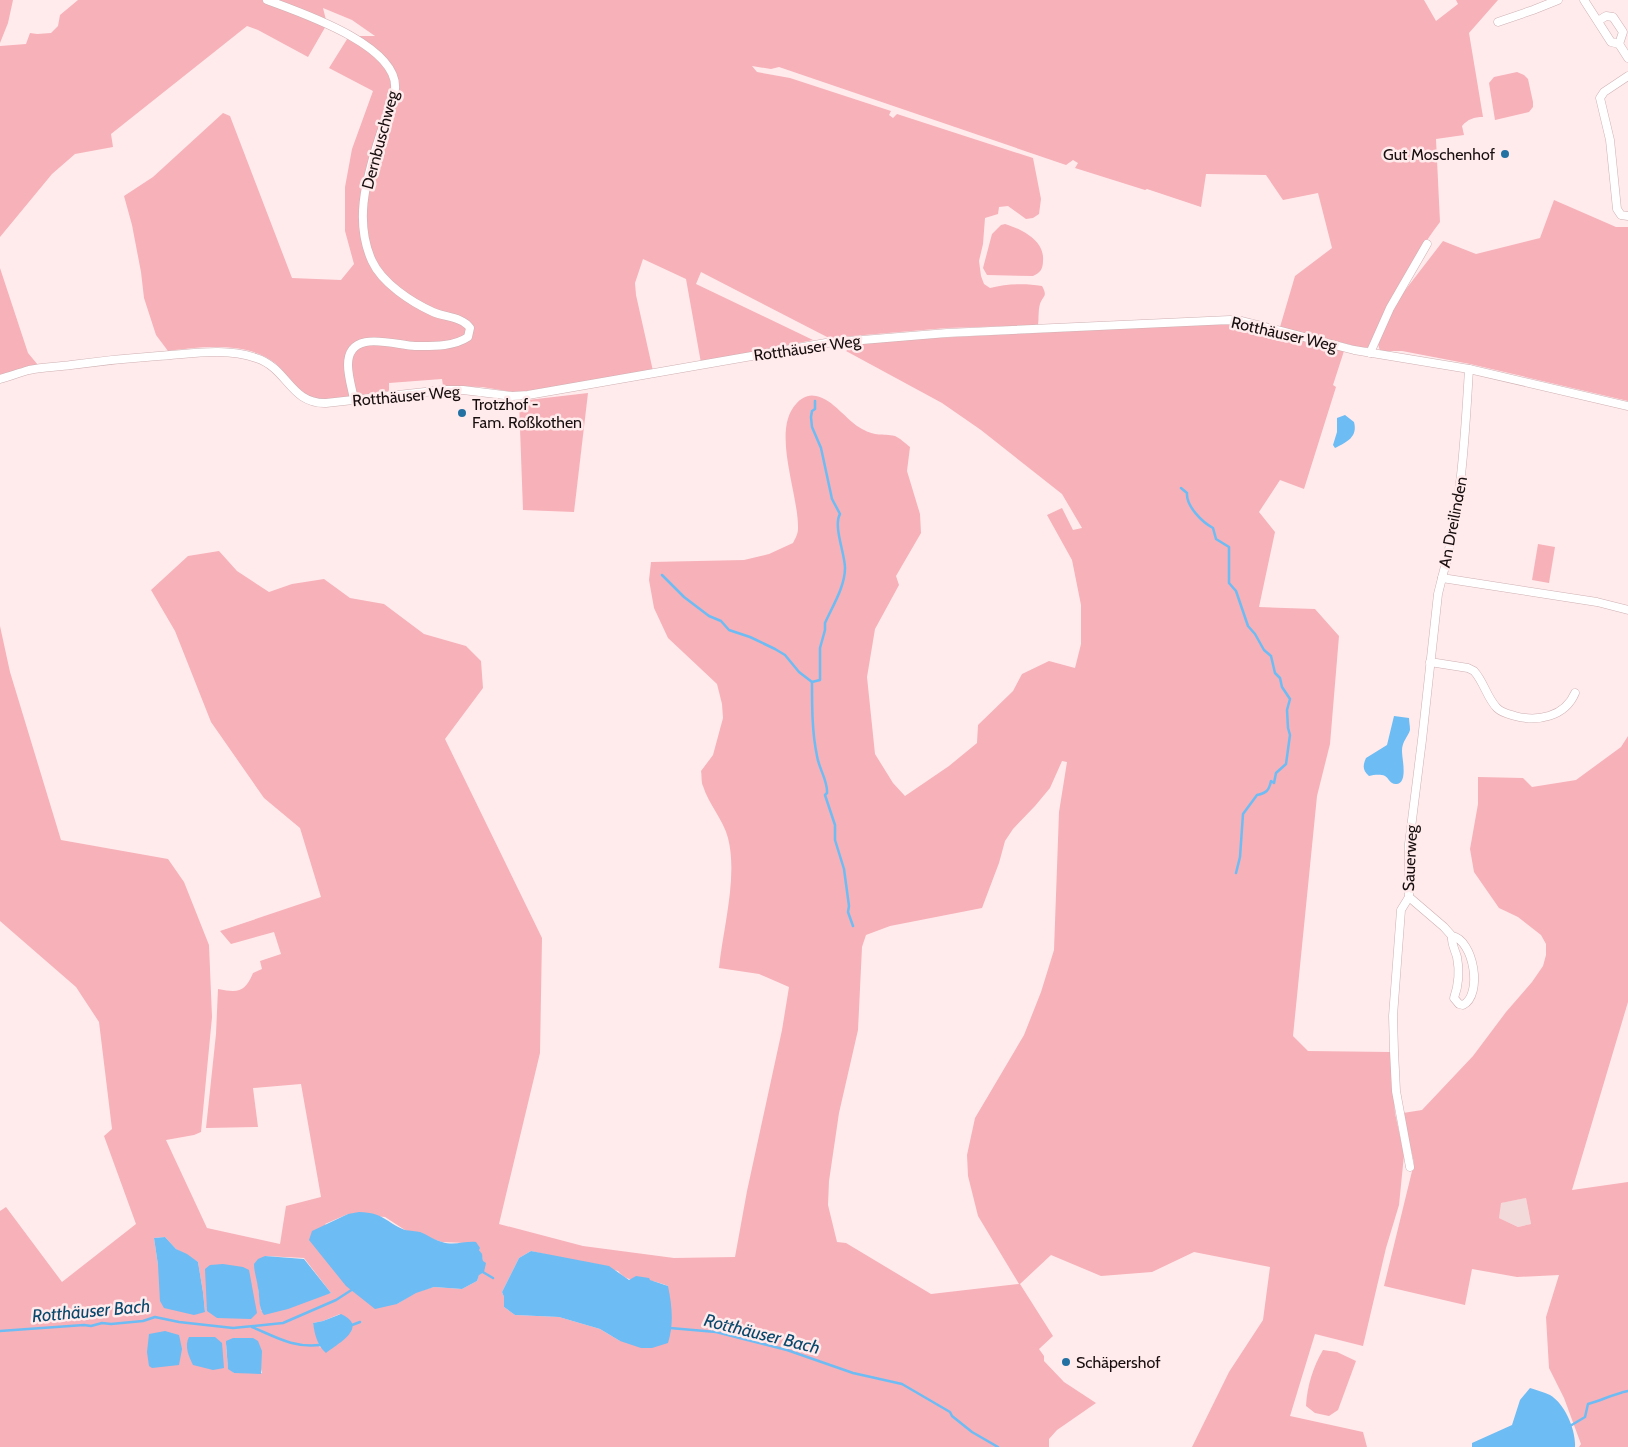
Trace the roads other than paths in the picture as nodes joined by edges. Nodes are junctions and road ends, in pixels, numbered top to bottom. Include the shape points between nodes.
1 (267, 0) edge
2 (1558, 0) edge
3 (1584, 0) edge
4 (1598, 21) junction
5 (1498, 22) dead end
6 (1619, 44) junction
7 (1628, 58) edge
8 (1628, 76) edge
9 (1628, 216) edge
10 (1427, 244) dead end
11 (1370, 353) junction
12 (1470, 369) junction
13 (0, 379) edge
14 (354, 399) junction
15 (1628, 406) edge
16 (1442, 578) junction
17 (1628, 610) edge
18 (1430, 662) junction
19 (1575, 693) dead end
20 (1409, 896) junction
21 (1452, 936) junction
22 (1410, 1167) dead end

1 - 14 street, Dernbuschweg via 350,35 369,48 392,73 395,84 393,99 370,167 363,201 367,248 377,270 400,291 433,312 464,322 470,328 468,337 455,343 413,346 379,340 360,344 350,354 348,365
2 - 5 street
3 - 4 street
4 - 6 street via 1611,42
4 - 6 street via 1613,16 1623,32
6 - 7 street
8 - 9 street via 1600,98 1610,140 1617,209 1621,215
10 - 11 street via 1390,308
11 - 12 street, Rotthäuser Weg
11 - 14 street, Rotthäuser Weg via 1230,320 947,332 826,343 528,395 443,390
12 - 15 street, Rotthäuser Weg
12 - 16 street, An Dreilinden via 1463,473 1451,546
13 - 14 street, Rotthäuser Weg via 40,368 225,351 262,360 276,369 301,397 312,402
16 - 17 street, An Dreilinden via 1597,602
16 - 18 street, Sauerweg
18 - 19 street via 1474,671 1498,709 1520,717 1556,714 1564,709
18 - 20 street, Sauerweg via 1408,844
20 - 21 street
20 - 22 street, Sauerweg via 1401,910 1393,1016 1396,1091
21 - 21 street via 1459,976 1454,998 1463,1005 1469,1002 1473,990 1473,963 1464,945

